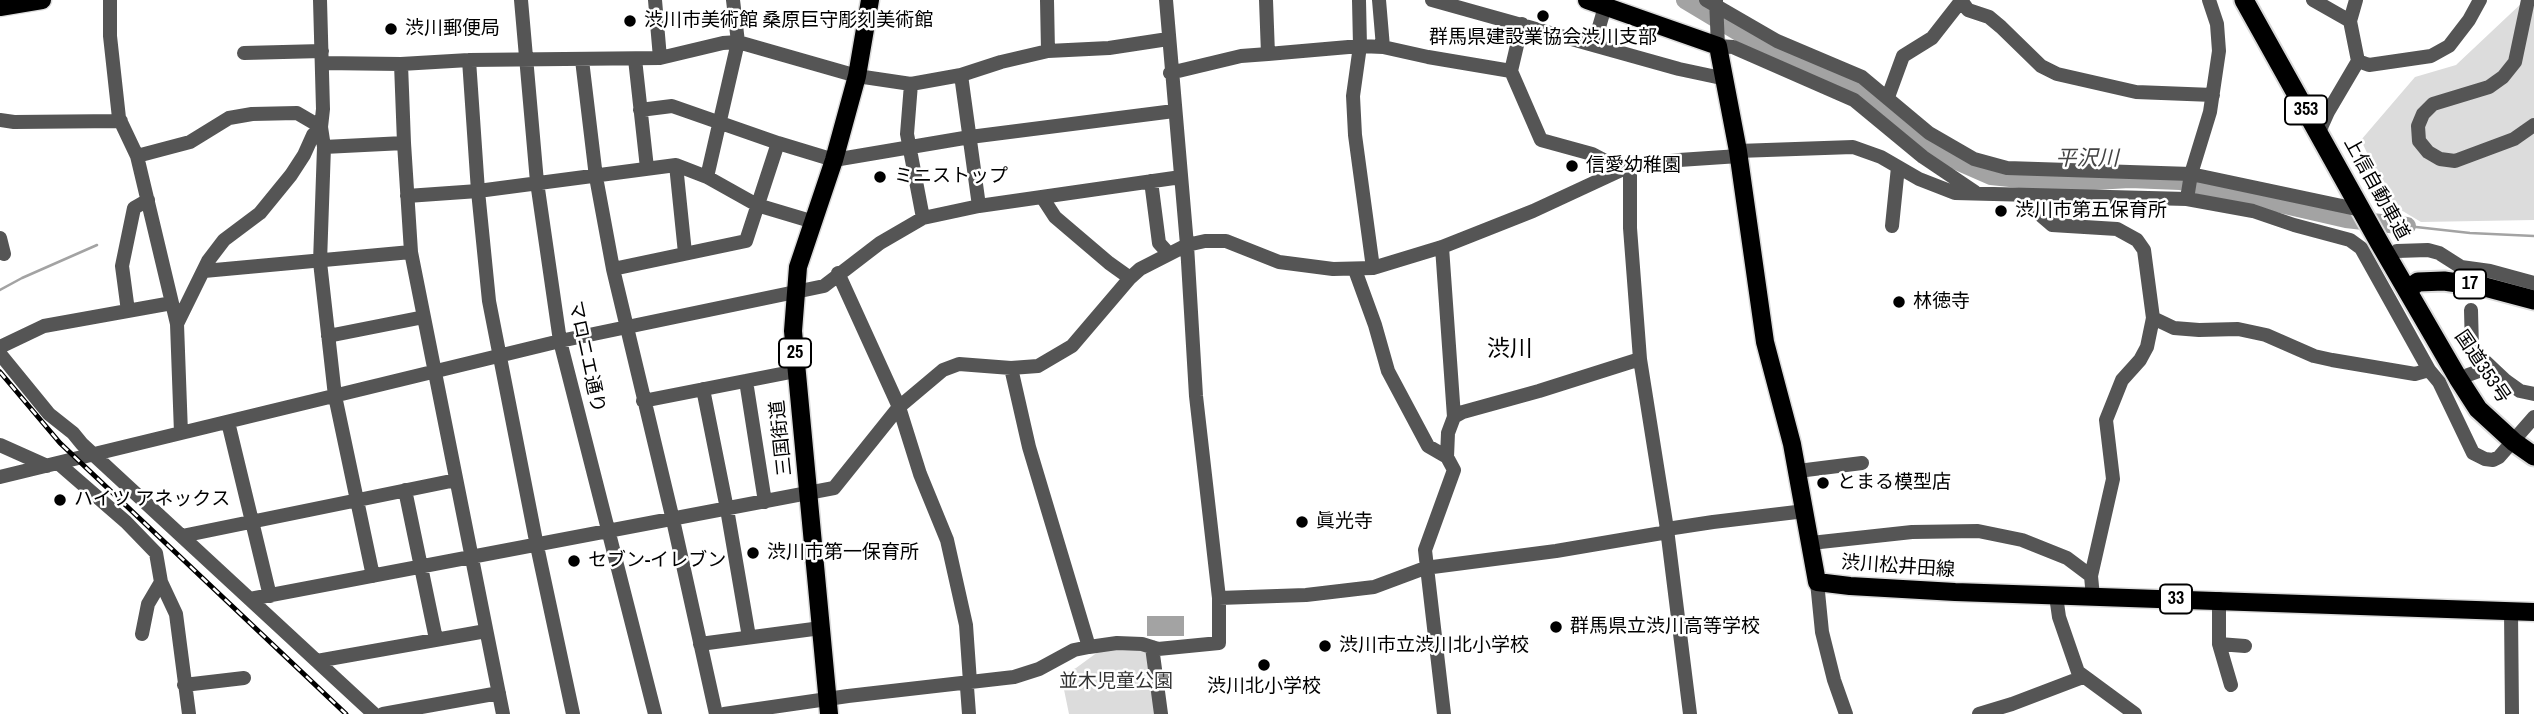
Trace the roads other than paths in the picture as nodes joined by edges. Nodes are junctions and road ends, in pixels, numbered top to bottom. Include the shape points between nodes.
1 (42, 0) edge
2 (110, 0) edge
3 (320, 0) edge
4 (521, 0) edge
5 (655, 0) edge
6 (733, 0) edge
7 (870, 0) edge
8 (1047, 0) edge
9 (1166, 0) edge
10 (1266, 0) edge
11 (1359, 0) edge
12 (1379, 0) edge
13 (1432, 0) edge
14 (2209, 0) edge
15 (2244, 0) edge
16 (2313, 0) edge
17 (2356, 0) edge
18 (2480, 0) edge
19 (2528, 0) edge
20 (1961, 1) edge
21 (1600, 2) edge
22 (1714, 4) edge
23 (0, 8) edge
24 (2350, 21) junction
25 (1522, 24) junction
26 (1717, 38) junction
27 (1168, 39) junction
28 (738, 42) junction
29 (1594, 44) junction
30 (1360, 46) junction
31 (1383, 47) junction
32 (1048, 51) junction
33 (244, 53) dead end
34 (1268, 54) junction
35 (322, 57) junction
36 (660, 58) junction
37 (635, 59) junction
38 (469, 60) junction
39 (525, 60) junction
40 (582, 60) junction
41 (2358, 61) junction
42 (401, 64) junction
43 (1511, 71) junction
44 (1170, 73) junction
45 (961, 75) junction
46 (857, 76) junction
47 (1726, 79) junction
48 (911, 84) junction
49 (2213, 95) junction
50 (1888, 97) junction
51 (640, 110) junction
52 (1174, 111) junction
53 (0, 120) edge
54 (121, 121) junction
55 (718, 122) junction
56 (2534, 125) edge
57 (321, 127) junction
58 (2319, 132) junction
59 (970, 137) junction
60 (404, 143) junction
61 (778, 143) junction
62 (324, 147) junction
63 (910, 147) junction
64 (1739, 153) junction
65 (137, 156) junction
66 (834, 160) junction
67 (676, 165) junction
68 (1630, 166) junction
69 (1898, 167) junction
70 (647, 168) junction
71 (2191, 174) junction
72 (596, 177) junction
73 (707, 177) junction
74 (1181, 177) junction
75 (1151, 181) junction
76 (537, 182) junction
77 (478, 191) junction
78 (1975, 192) junction
79 (407, 195) junction
80 (2017, 195) junction
81 (1042, 197) junction
82 (2187, 199) junction
83 (148, 200) junction
84 (757, 205) junction
85 (979, 206) junction
86 (2364, 215) junction
87 (923, 218) junction
88 (814, 222) junction
89 (1892, 226) dead end
90 (0, 238) edge
91 (1187, 246) junction
92 (1442, 247) junction
93 (2398, 251) dead end
94 (411, 252) junction
95 (685, 253) junction
96 (4, 254) dead end
97 (1169, 254) junction
98 (320, 262) junction
99 (1373, 268) junction
100 (613, 269) junction
101 (1355, 270) junction
102 (204, 271) junction
103 (838, 274) junction
104 (1130, 278) junction
105 (2534, 283) edge
106 (2407, 290) junction
107 (796, 291) junction
108 (2534, 300) edge
109 (172, 303) junction
110 (2471, 310) dead end
111 (128, 311) junction
112 (2534, 313) edge
113 (424, 317) junction
114 (2153, 318) junction
115 (177, 324) junction
116 (626, 327) junction
117 (328, 336) junction
118 (560, 341) junction
119 (0, 347) edge
120 (0, 354) edge
121 (501, 356) junction
122 (1640, 359) junction
123 (2490, 367) junction
124 (1011, 368) junction
125 (2429, 370) junction
126 (796, 371) junction
127 (435, 372) junction
128 (2468, 375) dead end
129 (746, 381) junction
130 (703, 389) junction
131 (2534, 394) edge
132 (335, 396) junction
133 (643, 401) junction
134 (899, 407) junction
135 (1454, 417) junction
136 (2534, 417) edge
137 (228, 422) junction
138 (181, 433) junction
139 (2514, 442) junction
140 (0, 445) edge
141 (95, 454) junction
142 (2534, 456) edge
143 (1447, 457) junction
144 (1862, 463) dead end
145 (52, 465) junction
146 (1798, 471) junction
147 (0, 477) edge
148 (456, 480) junction
149 (405, 490) junction
150 (809, 493) junction
151 (357, 500) junction
152 (765, 502) junction
153 (727, 509) junction
154 (1805, 511) junction
155 (673, 520) junction
156 (252, 522) junction
157 (1667, 529) junction
158 (608, 532) junction
159 (181, 536) junction
160 (1811, 543) junction
161 (537, 546) junction
162 (472, 558) junction
163 (421, 567) junction
164 (1425, 568) junction
165 (373, 576) junction
166 (2091, 576) junction
167 (161, 582) junction
168 (1817, 582) junction
169 (270, 596) junction
170 (2056, 596) junction
171 (2093, 597) junction
172 (1219, 598) junction
173 (250, 599) junction
174 (2219, 599) junction
175 (2511, 611) junction
176 (2534, 612) edge
177 (821, 628) junction
178 (486, 631) junction
179 (142, 634) dead end
180 (749, 637) junction
181 (436, 639) junction
182 (700, 644) junction
183 (2219, 644) junction
184 (2245, 646) dead end
185 (1089, 647) junction
186 (1152, 647) junction
187 (317, 660) junction
188 (2083, 677) junction
189 (244, 678) dead end
190 (970, 682) junction
191 (184, 685) junction
192 (2231, 685) dead end
193 (499, 693) junction
194 (828, 706) edge
195 (779, 710) edge
196 (188, 714) edge
197 (373, 714) edge
198 (383, 714) edge
199 (503, 714) edge
200 (573, 714) edge
201 (655, 714) edge
202 (716, 714) edge
203 (724, 714) edge
204 (969, 714) edge
205 (1161, 714) edge
206 (1444, 714) edge
207 (1690, 714) edge
208 (1846, 714) edge
209 (1979, 714) edge
210 (2135, 714) edge
211 (2512, 714) edge

1 - 23 main road
2 - 54 street
3 - 35 street
4 - 39 street, マロニエ通り
5 - 36 street
6 - 28 street
7 - 46 main road, 三国街道 / 25
8 - 32 street
9 - 27 street
10 - 34 street
11 - 30 street
12 - 31 street
13 - 25 street
14 - 49 street via 2219,51
15 - 58 highway, 上信自動車道 / 353
16 - 24 street
17 - 24 street
18 - 41 street via 2449,47 2431,56 2369,65
19 - 56 street via 2515,62 2503,78 2489,87 2432,104 2418,126 2419,141 2440,159 2455,161 2514,139
20 - 49 street via 2057,74 2136,92
20 - 50 street via 1932,38 1903,56
21 - 26 main road
21 - 29 street
22 - 26 street
22 - 50 street via 1777,41 1863,77
24 - 41 street
25 - 29 street
25 - 43 street
26 - 47 main road, 渋川松井田線
26 - 78 street via 1854,100 1923,157
27 - 32 street
27 - 44 street
28 - 36 street
28 - 46 street
28 - 55 street
29 - 47 street
30 - 31 street
30 - 34 street
30 - 99 street via 1353,96 1355,139
31 - 43 street
32 - 45 street
33 - 35 street
34 - 44 street
35 - 42 street
35 - 57 street
36 - 37 street
37 - 40 street
37 - 51 street
38 - 39 street
38 - 42 street
38 - 77 street
39 - 40 street
39 - 76 street, マロニエ通り
40 - 72 street
41 - 58 street
42 - 60 street
43 - 68 street via 1541,140 1592,154 1613,165
44 - 52 street
45 - 48 street
45 - 59 street
46 - 48 street
46 - 66 main road, 三国街道 / 25
47 - 64 main road, 渋川松井田線
48 - 63 street
49 - 71 street
50 - 71 street via 1946,144 1974,159 2007,168
51 - 55 street via 672,106
51 - 70 street
52 - 59 street
52 - 74 street
53 - 54 street
54 - 65 street
55 - 61 street
55 - 73 street
57 - 62 street
57 - 65 street via 296,113 252,114 229,118 190,142
57 - 102 street via 260,213 224,240
58 - 86 highway, 上信自動車道 / 353
59 - 63 street
59 - 85 street
60 - 62 street
60 - 79 street
61 - 66 street
61 - 84 street
62 - 98 street
63 - 66 street
63 - 87 street
64 - 68 street
64 - 69 street via 1853,147
64 - 146 main road, 渋川松井田線 via 1761,322
65 - 83 street
66 - 88 main road, 三国街道 / 25
67 - 70 street
67 - 73 street
67 - 95 street
68 - 92 street
68 - 122 street
69 - 78 street via 1955,193
69 - 89 street
70 - 72 street
71 - 82 street
71 - 86 street
72 - 76 street
72 - 100 street
73 - 84 street
74 - 75 street
74 - 91 street
75 - 81 street
75 - 97 street via 1159,243
76 - 77 street
76 - 118 street, マロニエ通り
77 - 79 street
77 - 121 street via 489,301
78 - 80 street
79 - 94 street
80 - 82 street
80 - 114 street via 2053,225 2117,229 2137,240 2144,250
81 - 85 street
81 - 104 street via 1055,217
82 - 125 street via 2253,211 2350,240 2361,248
83 - 109 street
83 - 111 street via 134,208 122,266
84 - 88 street
84 - 95 street via 746,241
85 - 87 street
86 - 106 highway, 上信自動車道 / 353
87 - 103 street
88 - 107 main road, 三国街道 / 25 via 798,267
90 - 96 street
91 - 97 street
91 - 101 street via 1226,241 1279,262
91 - 172 street via 1196,396
92 - 99 street
92 - 135 street
93 - 105 street via 2428,250 2461,267
94 - 98 street
94 - 113 street
95 - 100 street
97 - 104 street
98 - 102 street
98 - 117 street
99 - 101 street
100 - 116 street
101 - 143 street via 1388,371 1428,446
102 - 115 street
103 - 107 street via 824,286
103 - 134 street
104 - 124 street via 1072,346 1038,366
106 - 108 highway, 17 via 2418,282 2444,281
106 - 112 highway, 17 via 2465,294
106 - 139 highway, 国道353号 / 353 via 2478,409
107 - 116 street
107 - 126 main road, 三国街道 / 25
109 - 111 street
109 - 115 street
110 - 123 street via 2472,349
111 - 119 street via 44,326
113 - 117 street
113 - 127 street
114 - 125 street via 2174,328 2238,329 2266,335 2332,360 2415,374
114 - 166 street via 2147,347 2122,380 2106,420 2113,479
115 - 138 street
116 - 118 street
116 - 133 street
117 - 132 street
118 - 121 street
118 - 158 street, マロニエ通り
120 - 141 street via 50,414
121 - 127 street
121 - 161 street
122 - 135 street
122 - 157 street
123 - 128 street
123 - 131 street via 2520,391
124 - 134 street via 959,363 943,370
124 - 185 street via 1029,447
125 - 139 street via 2478,457 2493,460
126 - 129 street
126 - 150 main road, 三国街道 / 25
127 - 132 street
127 - 148 street
129 - 130 street
129 - 152 street
130 - 133 street
130 - 153 street
132 - 137 street
132 - 151 street
133 - 155 street
134 - 150 street via 834,488
134 - 190 street via 947,540 966,625
135 - 143 street
136 - 139 street
137 - 138 street
137 - 156 street
138 - 141 street
139 - 142 highway, 国道353号 / 353
140 - 145 street
141 - 145 street
141 - 159 street
143 - 164 street via 1454,470 1425,550
144 - 146 street
145 - 147 street
145 - 167 street via 126,522 156,553
146 - 154 main road, 渋川松井田線
148 - 149 street
148 - 162 street
149 - 151 street
149 - 163 street
150 - 152 street
150 - 177 main road, 三国街道 / 25
151 - 156 street
151 - 165 street
152 - 153 street
153 - 155 street
153 - 180 street
154 - 157 street
154 - 160 main road, 渋川松井田線
155 - 158 street
155 - 182 street
156 - 159 street
156 - 169 street
157 - 164 street
157 - 207 street
158 - 161 street
158 - 201 street, マロニエ通り
159 - 173 street
160 - 166 street via 1912,532 1978,531 2022,540 2067,558
160 - 168 main road, 渋川松井田線
161 - 162 street
161 - 200 street
162 - 163 street
162 - 178 street
163 - 165 street
163 - 181 street
164 - 172 street via 1374,587
164 - 206 street
165 - 169 street
166 - 171 street
167 - 179 street via 148,604
167 - 191 street via 176,614
168 - 170 main road, 渋川松井田線 / 33
168 - 208 street via 1822,632
169 - 173 street
170 - 171 main road, 渋川松井田線 / 33
170 - 188 street
171 - 174 main road, 渋川松井田線 / 33
172 - 186 street via 1219,643
173 - 187 street
174 - 175 main road, 渋川松井田線 / 33
174 - 183 street
175 - 176 main road, 渋川松井田線 / 33
175 - 211 street
177 - 180 street
177 - 194 main road, 三国街道 / 25
178 - 181 street
178 - 193 street
180 - 182 street
181 - 187 street
182 - 202 street
183 - 184 street
183 - 192 street
185 - 186 street via 1117,643
185 - 190 street via 1014,677
186 - 205 street
187 - 197 street
188 - 209 street
188 - 210 street
189 - 191 street
190 - 194 street
190 - 204 street
191 - 196 street
193 - 198 street
193 - 199 street
194 - 195 street
195 - 203 street

